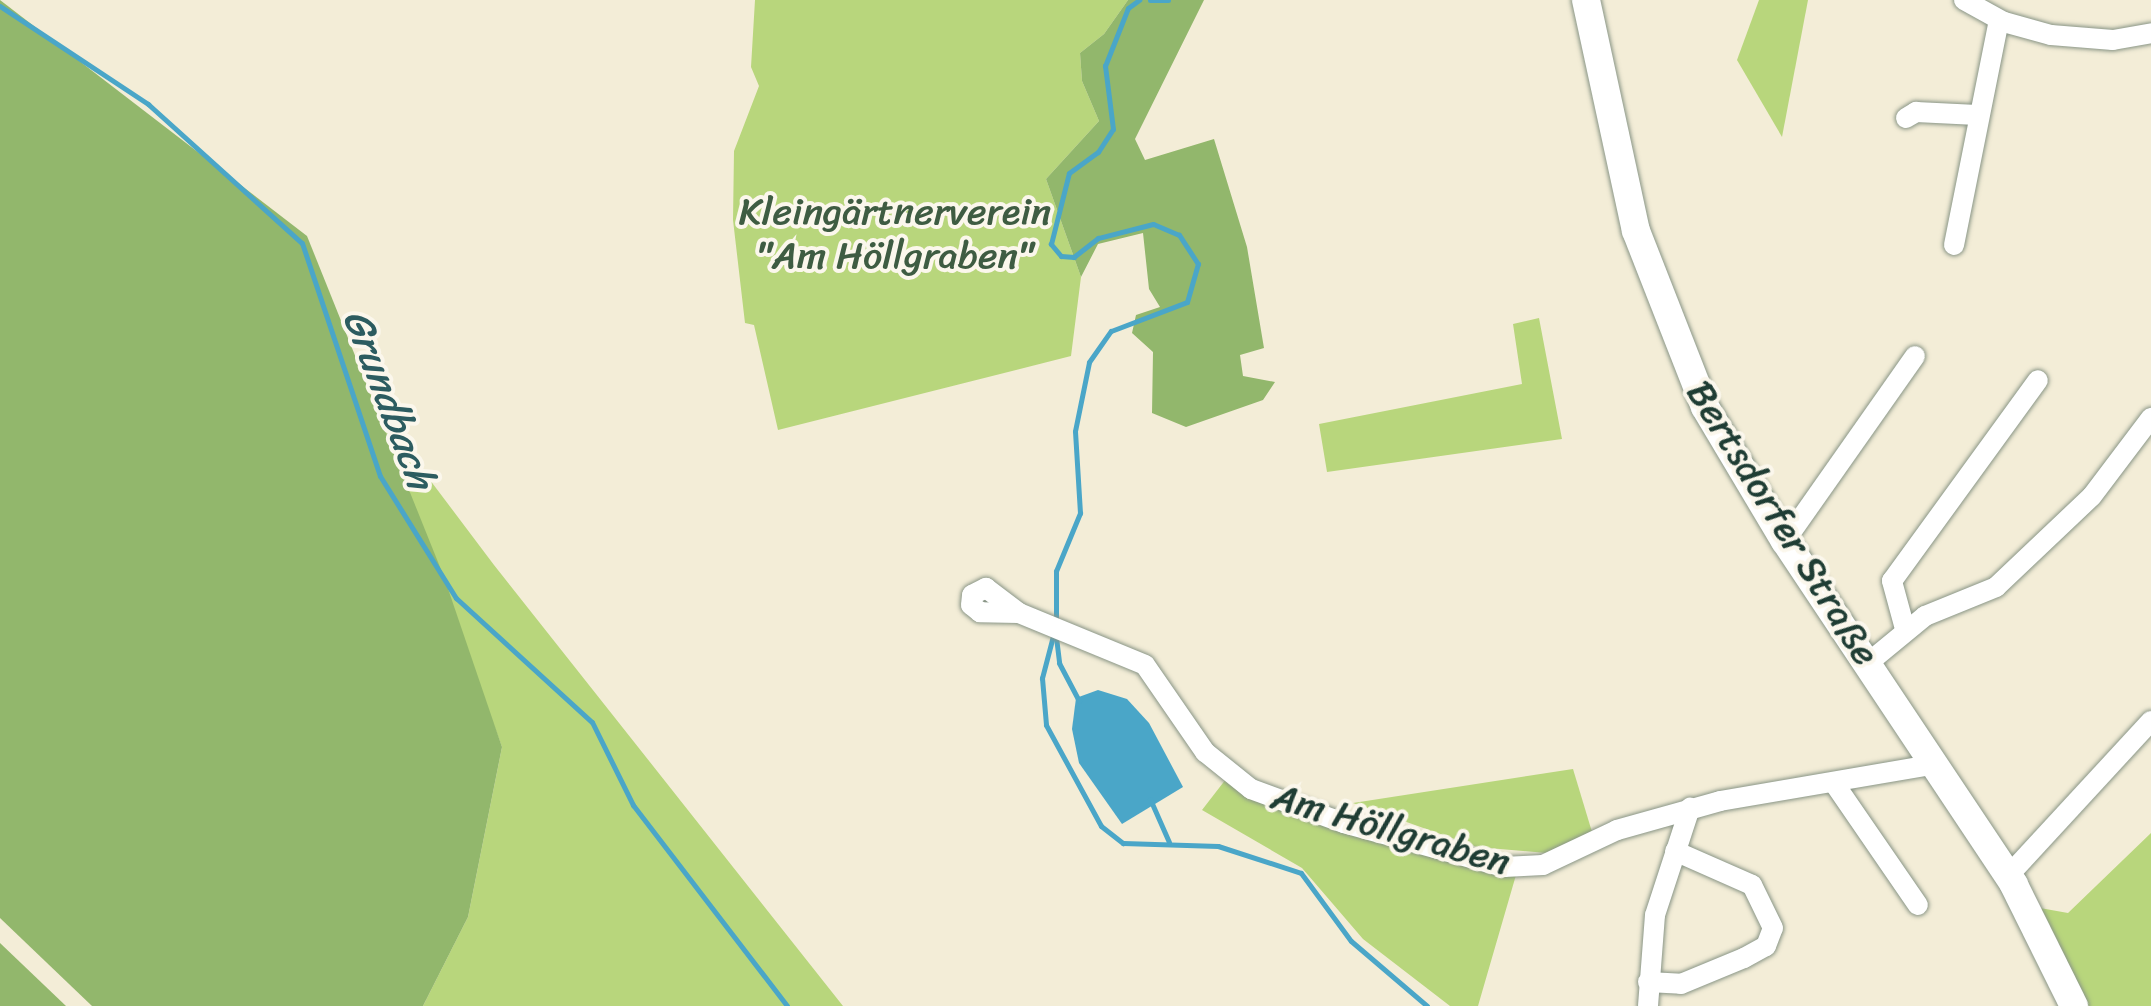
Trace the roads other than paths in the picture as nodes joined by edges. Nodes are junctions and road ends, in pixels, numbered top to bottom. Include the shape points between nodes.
1 (1586, 0) edge
2 (1964, 0) edge
3 (2000, 20) junction
4 (2151, 33) edge
5 (1977, 115) junction
6 (1906, 118) dead end
7 (1954, 245) dead end
8 (1915, 356) dead end
9 (2038, 380) dead end
10 (2151, 418) edge
11 (1785, 541) junction
12 (1019, 613) dead end
13 (1905, 629) junction
14 (1868, 662) junction
15 (2151, 721) edge
16 (1936, 764) junction
17 (1834, 783) junction
18 (1690, 808) junction
19 (1674, 851) junction
20 (2008, 876) junction
21 (1918, 906) dead end
22 (1648, 982) junction
23 (1648, 1006) edge
24 (2074, 1006) edge

1 - 11 main road, Bertsdorfer Straße via 1654,286 1713,422
2 - 3 street
3 - 4 street via 2075,39
3 - 5 street
5 - 6 street via 1916,112
5 - 7 street
8 - 11 street
9 - 13 street, Bertsdorfer Straße via 1892,581
10 - 13 street via 2092,496 1996,587
11 - 14 main road, Bertsdorfer Straße
12 - 18 street, Am Höllgraben via 1145,665 1204,752 1232,778 1344,823 1480,862 1526,868
13 - 14 street
14 - 16 main road, Bertsdorfer Straße
15 - 20 street
16 - 17 street, Am Höllgraben
16 - 20 main road, Bertsdorfer Straße
17 - 18 street, Am Höllgraben
17 - 21 street
18 - 19 street
19 - 22 street via 1655,915
19 - 22 street via 1752,885 1773,928 1766,946 1744,958 1681,984
20 - 24 main road, Bertsdorfer Straße
22 - 23 street

